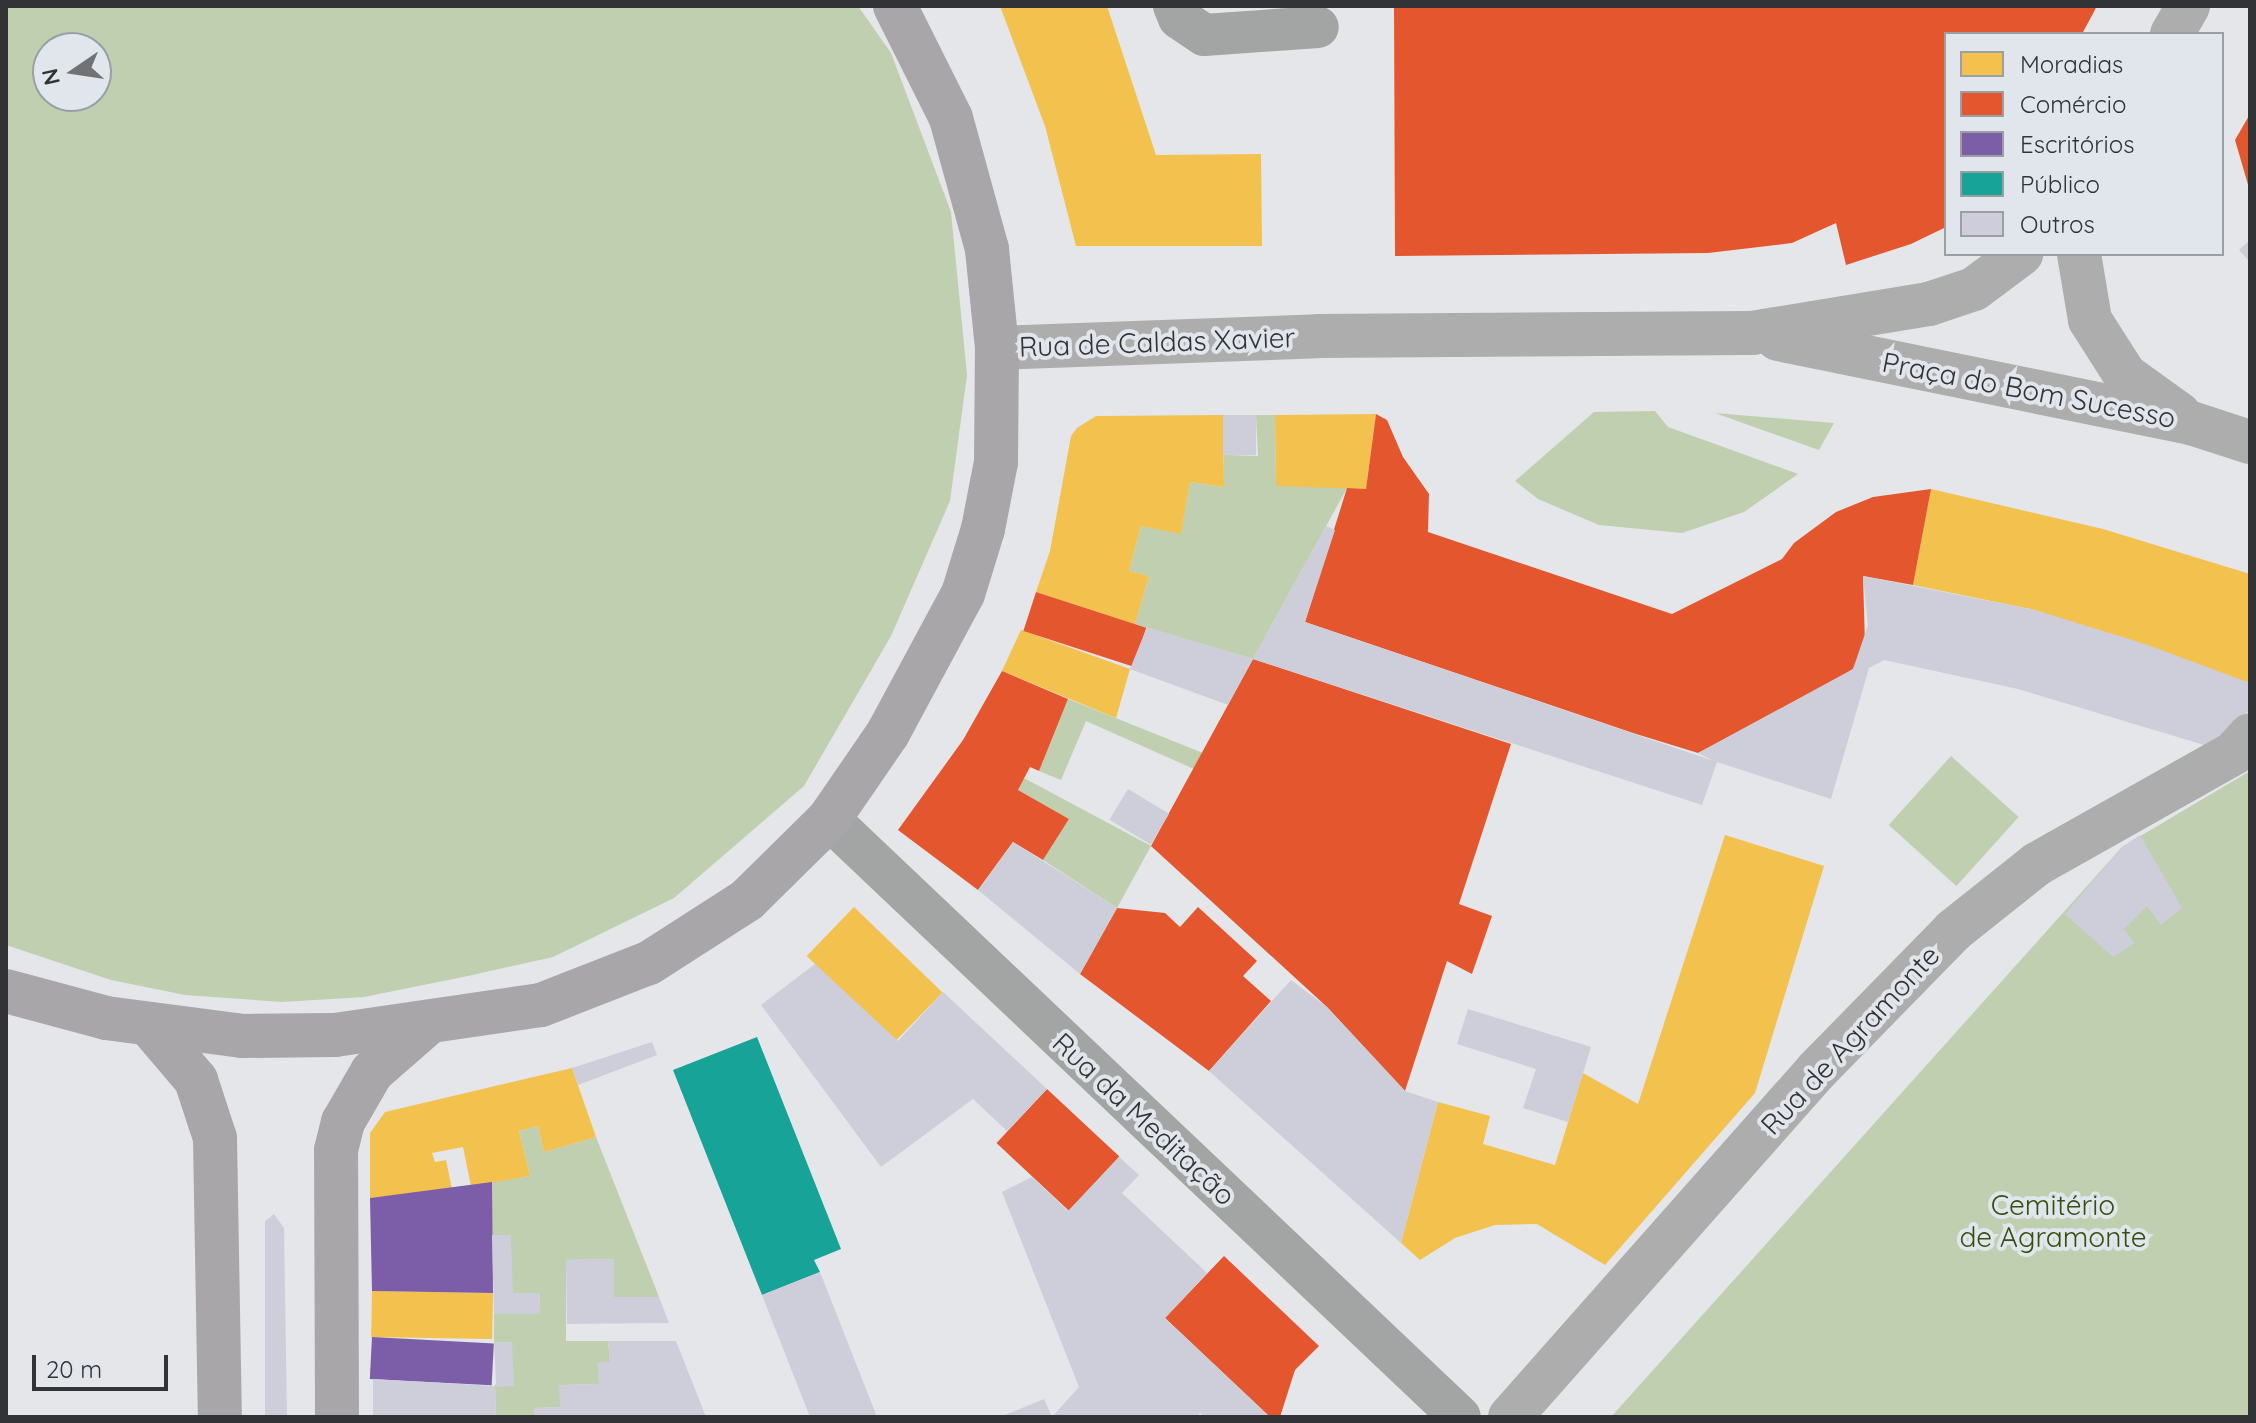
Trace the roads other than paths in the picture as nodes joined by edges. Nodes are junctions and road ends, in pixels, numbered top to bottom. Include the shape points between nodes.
1 (895, 6) edge
2 (1174, 6) edge
3 (2188, 6) edge
4 (1318, 27) dead end
5 (2173, 32) edge
6 (2018, 256) edge
7 (2079, 256) edge
8 (1752, 333) junction
9 (1318, 336) joint
10 (997, 348) junction
11 (2191, 423) junction
12 (2250, 442) edge
13 (2250, 735) edge
14 (829, 819) junction
15 (6, 991) edge
16 (427, 1024) junction
17 (151, 1027) junction
18 (220, 1417) edge
19 (337, 1417) edge
20 (1460, 1417) edge
21 (1510, 1417) edge

1 - 10 main road via 951,118 972,182 987,249
2 - 4 street via 1179,18 1204,35
3 - 5 street
6 - 8 street, Praça do Bom Sucesso via 1974,289 1929,304
7 - 11 street, Praça do Bom Sucesso via 2090,320 2125,375
8 - 9 street, Praça do Bom Sucesso
8 - 11 street, Praça do Bom Sucesso
9 - 10 street, Rua de Caldas Xavier
10 - 14 main road via 996,462 963,594 888,733
11 - 12 street
13 - 21 street, Rua de Agramonte via 2234,753 2037,864 1954,930 1817,1070
14 - 16 main road via 747,900 649,963 541,1005
14 - 20 street, Rua da Meditação
15 - 17 main road
16 - 17 main road via 335,1035 242,1036
16 - 19 main road via 372,1072 343,1122 336,1150
17 - 18 main road via 196,1080 215,1138

